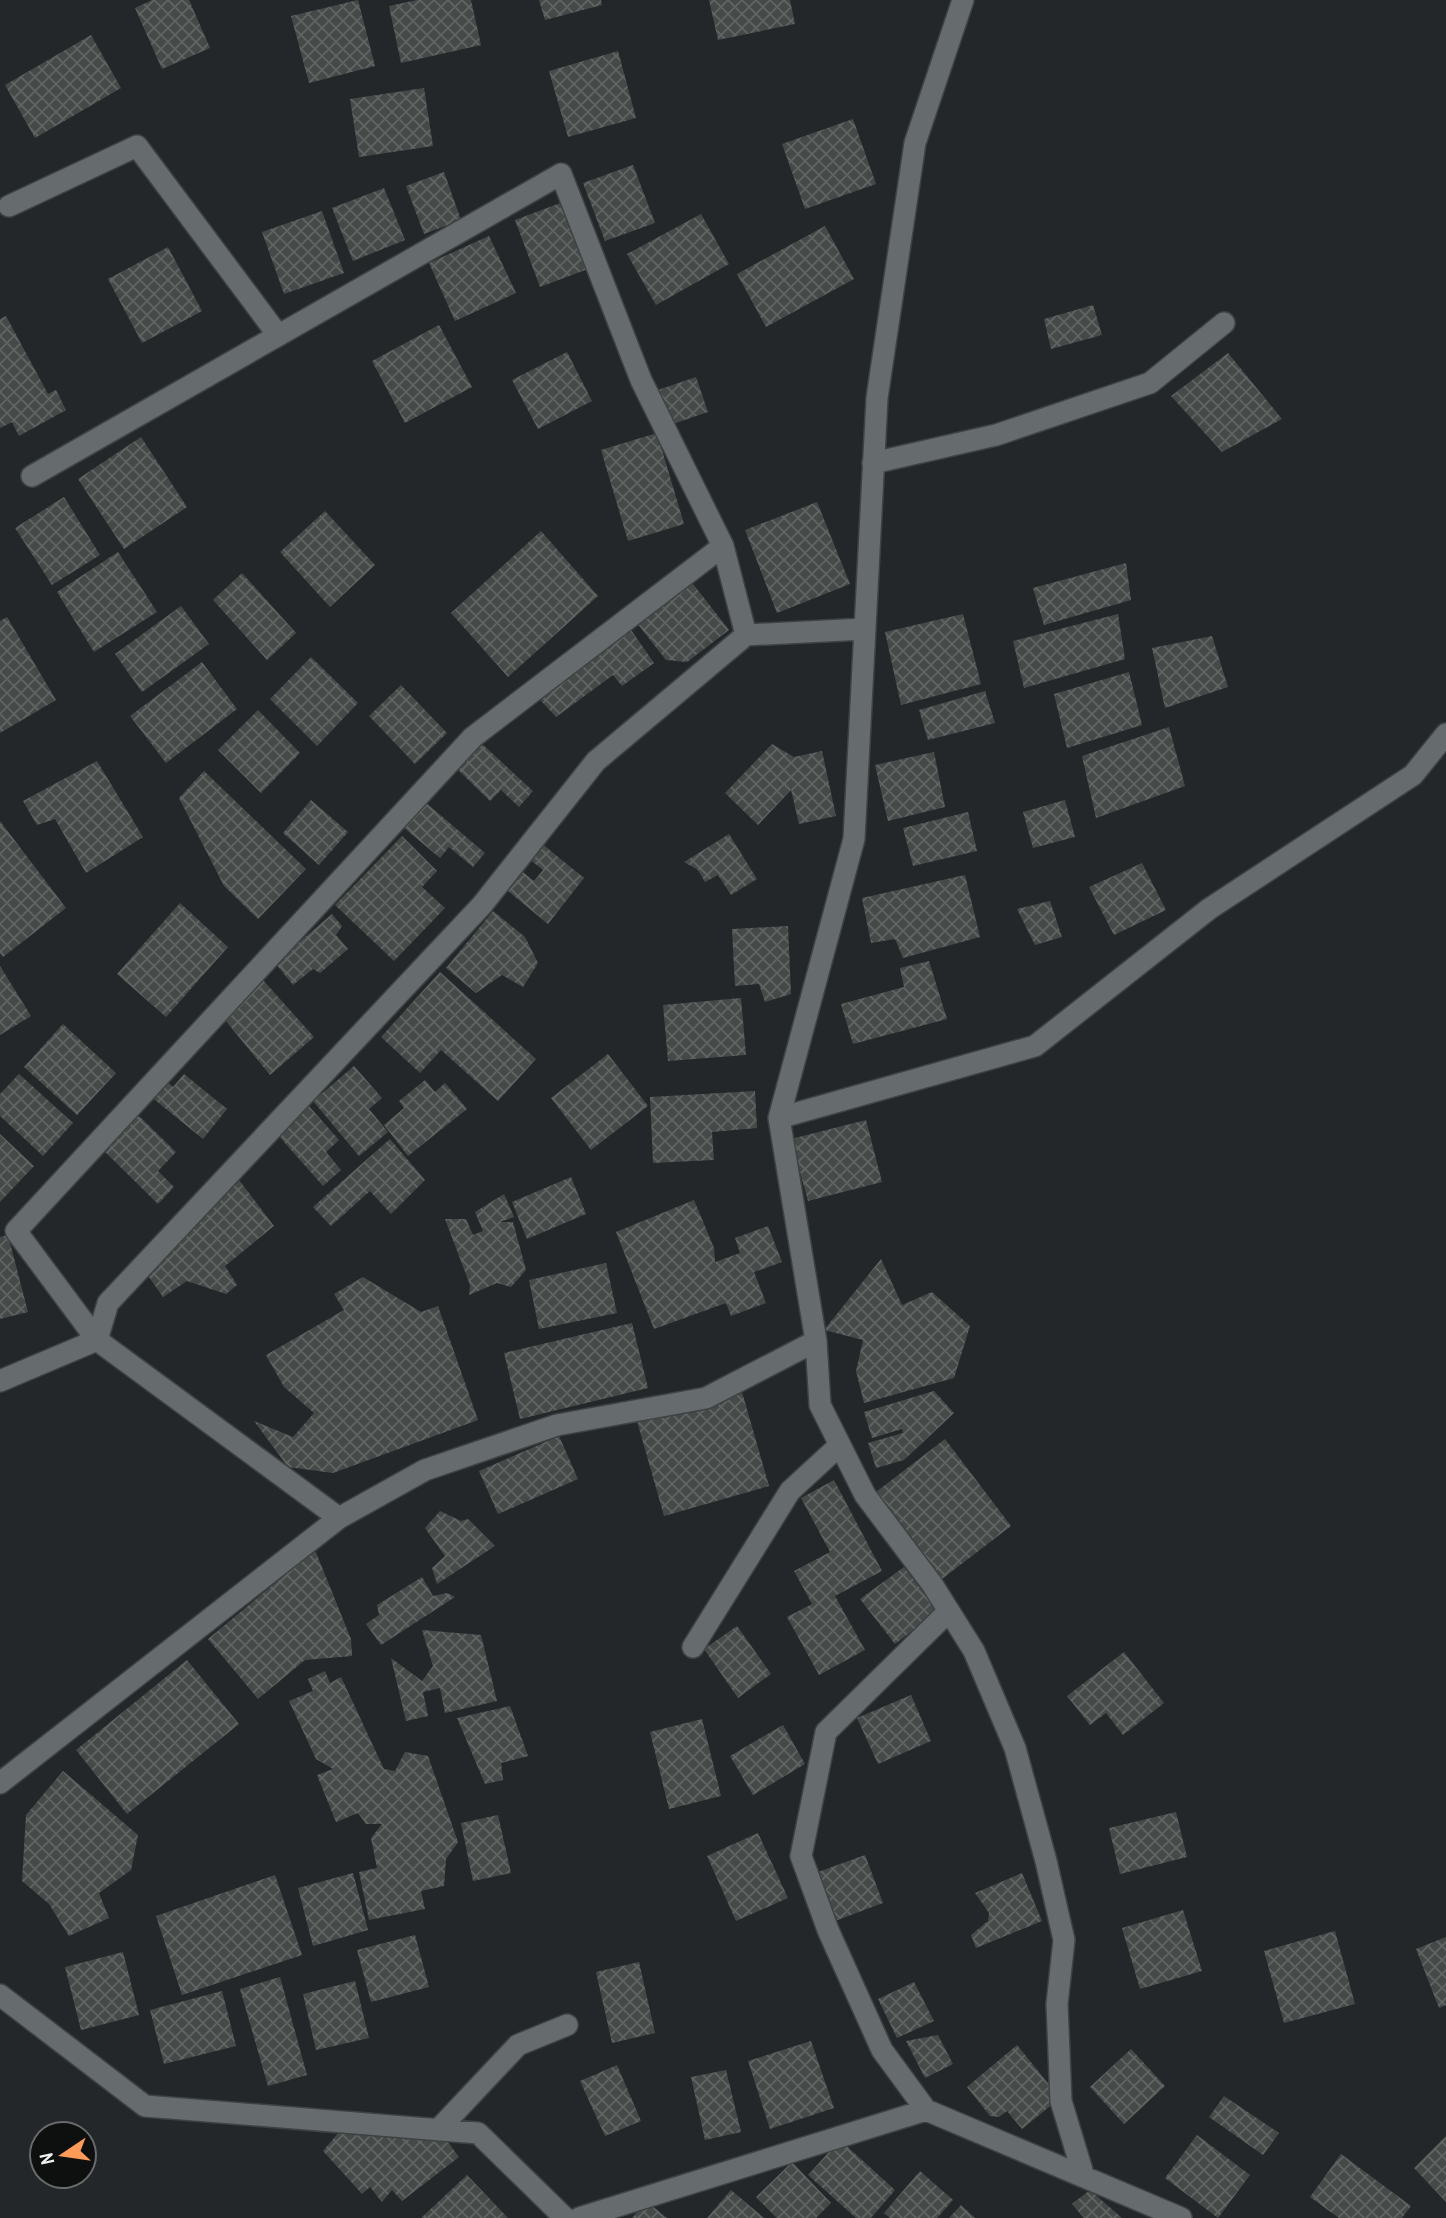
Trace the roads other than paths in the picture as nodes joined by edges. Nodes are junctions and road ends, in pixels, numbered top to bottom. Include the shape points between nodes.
1 (963, 0) edge
2 (9, 206) dead end
3 (1224, 323) dead end
4 (278, 335) junction
5 (873, 463) junction
6 (32, 476) dead end
7 (723, 546) junction
8 (864, 629) junction
9 (746, 635) junction
10 (1446, 734) edge
11 (779, 1118) junction
12 (97, 1340) junction
13 (816, 1341) junction
14 (0, 1381) edge
15 (840, 1444) junction
16 (339, 1518) junction
17 (950, 1611) junction
18 (693, 1647) dead end
19 (0, 1783) edge
20 (0, 1995) edge
21 (567, 2025) dead end
22 (926, 2110) junction
23 (438, 2130) junction
24 (1084, 2177) junction
25 (565, 2218) edge
26 (579, 2218) edge
27 (1181, 2218) edge

1 - 5 street via 915,143 877,398
2 - 4 street via 137,146
3 - 5 street via 1150,383 996,435
4 - 6 street
4 - 7 street via 561,174 641,380
5 - 8 street
7 - 9 street
7 - 12 street via 473,737 16,1231
8 - 9 street
8 - 11 street via 854,839
9 - 12 street via 596,761 482,905 108,1303
10 - 11 street via 1413,775 1209,909 1035,1046
11 - 13 street
12 - 14 street
12 - 16 street
13 - 15 street via 820,1405
13 - 16 street via 706,1398 557,1424 425,1470
15 - 17 street via 865,1495
15 - 18 street via 790,1490
16 - 19 street
17 - 22 street via 826,1732 801,1856 828,1930 882,2050
17 - 24 street via 974,1651 1014,1748 1046,1861 1064,1940 1057,2004 1062,2101
20 - 23 street via 145,2106
21 - 23 street via 519,2045
22 - 24 street
22 - 26 street
23 - 25 street via 478,2133
24 - 27 street

